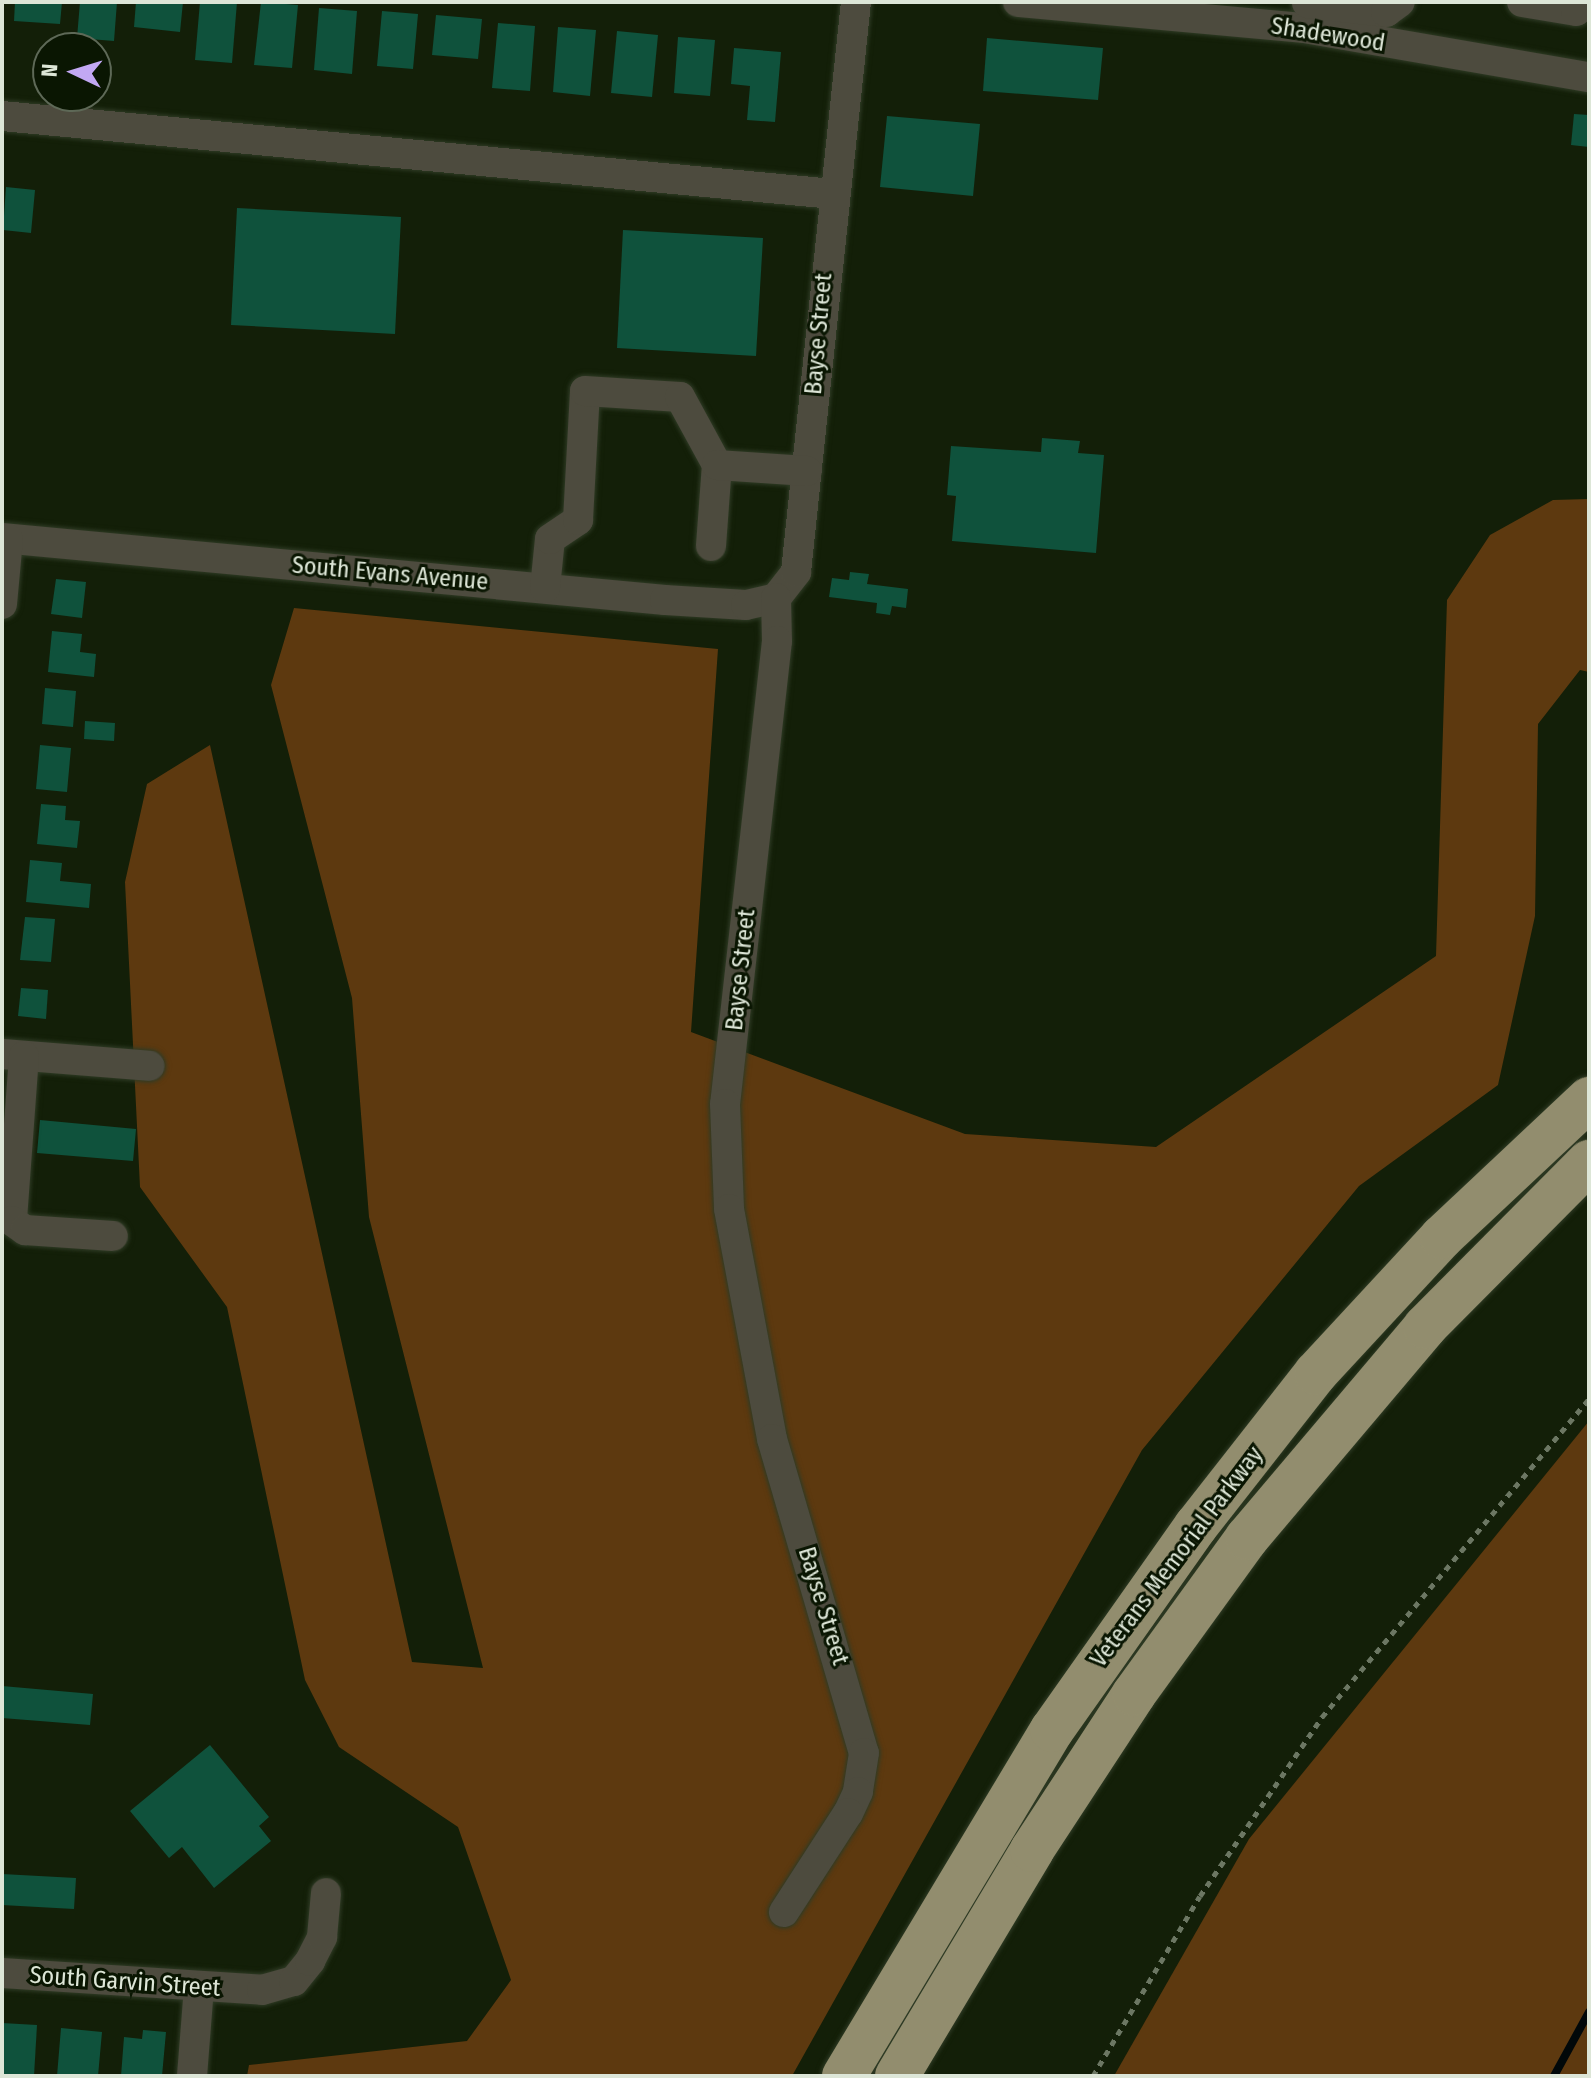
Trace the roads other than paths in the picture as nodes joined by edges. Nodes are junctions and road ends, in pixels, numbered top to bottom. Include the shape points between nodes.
1 (856, 2) edge
2 (1018, 2) edge
3 (1400, 2) edge
4 (1522, 2) edge
5 (1580, 8) edge
6 (1306, 11) edge
7 (1589, 77) edge
8 (2, 116) edge
9 (833, 194) junction
10 (717, 465) junction
11 (807, 471) junction
12 (5, 539) edge
13 (711, 546) dead end
14 (545, 588) junction
15 (776, 598) junction
16 (2, 604) edge
17 (13, 1055) edge
18 (150, 1066) dead end
19 (1589, 1074) edge
20 (1589, 1099) edge
21 (1589, 1162) edge
22 (113, 1236) dead end
23 (1442, 1237) junction
24 (326, 1893) dead end
25 (784, 1912) dead end
26 (2, 1973) edge
27 (199, 1988) junction
28 (192, 2076) edge
29 (844, 2076) edge
30 (897, 2076) edge

1 - 9 street, Bayse Street
2 - 6 street, Shadewood
3 - 6 street via 1386,12
4 - 5 street
6 - 7 street, Shadewood
8 - 9 street
9 - 11 street, Bayse Street
10 - 11 street
10 - 13 street
10 - 14 street via 680,397 585,391 578,520 550,539
11 - 15 street, Bayse Street via 796,572
12 - 14 street, South Evans Avenue
12 - 16 street
14 - 15 street, South Evans Avenue via 746,605
15 - 25 street, Bayse Street via 779,626 725,1104 729,1209 772,1439 864,1753 853,1803
17 - 18 street
17 - 22 street via 12,1221 25,1230
19 - 23 highway via 1475,1186
20 - 23 highway, Veterans Memorial Parkway
21 - 30 highway, Veterans Memorial Parkway via 1425,1327 1238,1551 1041,1837
23 - 29 highway, Veterans Memorial Parkway via 1316,1373 1116,1636 1052,1730
24 - 27 street, South Garvin Street via 322,1937 294,1981 247,1992
26 - 27 street, South Garvin Street
27 - 28 street

